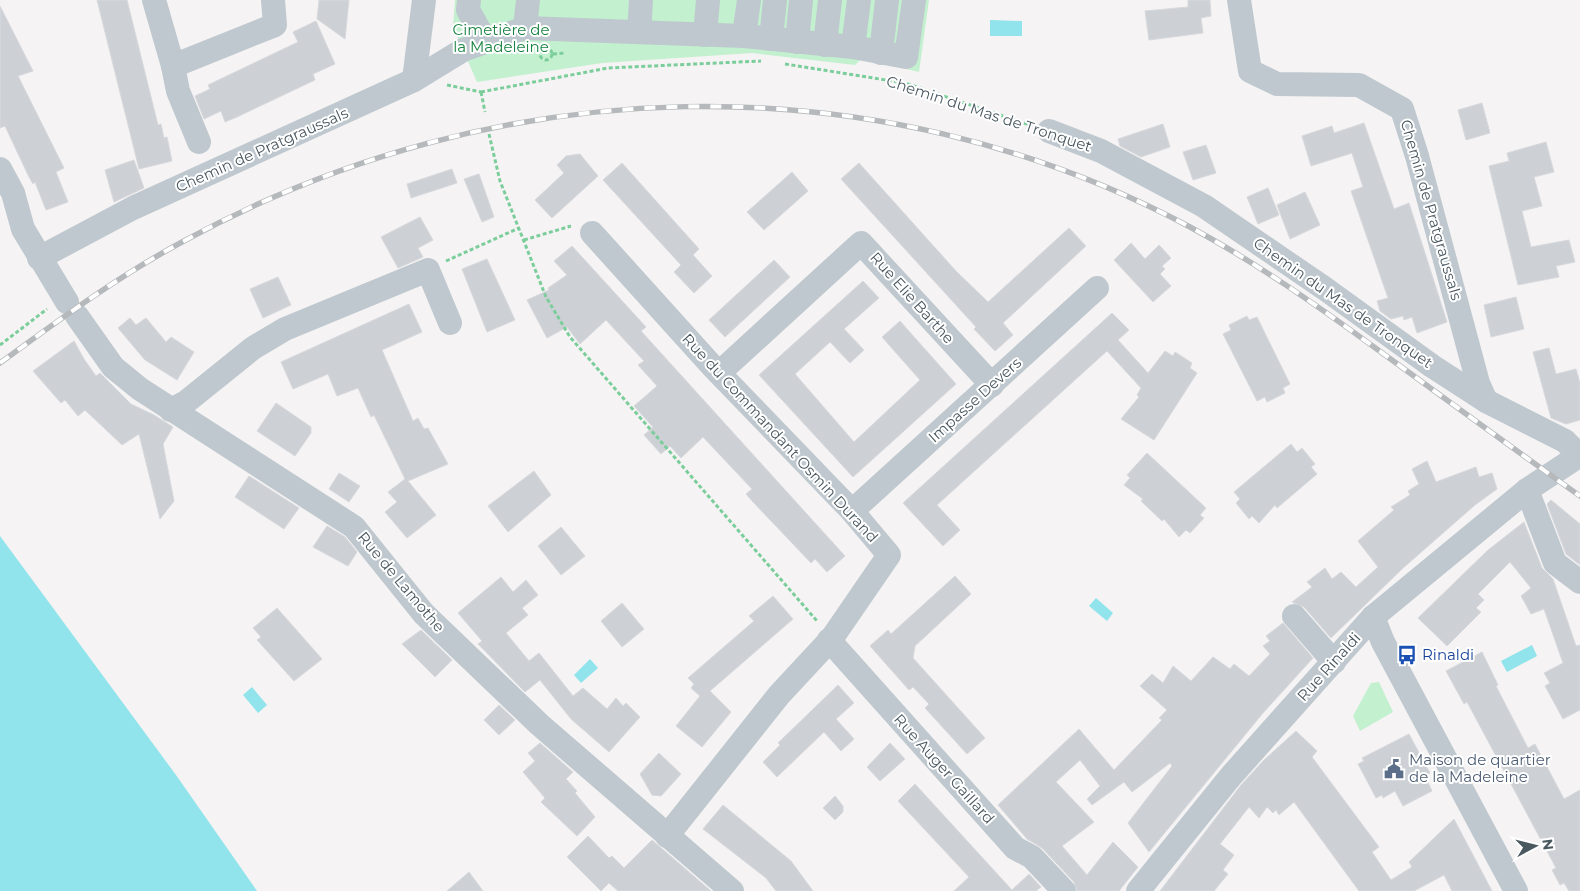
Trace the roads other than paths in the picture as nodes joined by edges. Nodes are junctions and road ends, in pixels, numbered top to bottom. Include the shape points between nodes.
1 (154, 0) edge
2 (274, 0) edge
3 (424, 0) edge
4 (469, 0) edge
5 (528, 0) edge
6 (641, 0) edge
7 (708, 0) edge
8 (749, 0) edge
9 (775, 0) edge
10 (801, 0) edge
11 (830, 0) edge
12 (858, 0) edge
13 (887, 0) edge
14 (914, 0) edge
15 (1239, 0) edge
16 (526, 28) junction
17 (638, 32) junction
18 (705, 35) junction
19 (744, 36) junction
20 (486, 42) junction
21 (796, 42) junction
22 (825, 45) junction
23 (853, 47) junction
24 (768, 50) junction
25 (881, 53) junction
26 (173, 66) junction
27 (414, 80) junction
28 (1050, 131) road end
29 (199, 142) dead end
30 (0, 169) edge
31 (592, 233) road end
32 (39, 258) junction
33 (1097, 288) dead end
34 (450, 323) dead end
35 (719, 373) junction
36 (992, 385) junction
37 (1486, 401) junction
38 (171, 410) junction
39 (1580, 455) edge
40 (1527, 490) junction
41 (852, 511) junction
42 (1580, 582) edge
43 (1294, 616) dead end
44 (1373, 617) junction
45 (831, 639) junction
46 (1334, 662) junction
47 (667, 836) junction
48 (1059, 889) edge
49 (732, 891) edge
50 (1138, 891) edge
51 (1516, 891) edge

1 - 26 street
2 - 26 street via 275,25
3 - 27 street
4 - 20 street via 468,10
5 - 16 street
6 - 17 street
7 - 18 street
8 - 19 street
9 - 24 street
10 - 21 street
11 - 22 street
12 - 23 street
13 - 25 street
14 - 25 street via 906,57
15 - 37 street, Chemin de Pratgraussals via 1250,71 1277,84 1359,85 1402,109 1478,383
16 - 17 street
16 - 20 street, Chemin de Pratgraussals
17 - 18 street
18 - 19 street
19 - 24 street
20 - 27 street, Chemin de Pratgraussals via 463,50
21 - 22 street
21 - 24 street
22 - 23 street
23 - 25 street
26 - 29 street via 178,91
27 - 32 street, Chemin de Pratgraussals via 133,208
28 - 37 street, Chemin du Mas de Tronquet via 1101,151 1204,206
30 - 32 street, Rue de Lamothe via 13,193 23,229
31 - 35 street, Rue du Commandant Osmin Durand
32 - 38 street, Rue de Lamothe via 113,367
33 - 36 street, Impasse Devers
34 - 38 street via 428,270 285,329 253,348 186,402
35 - 36 street, Rue Elie Barthe via 861,242
35 - 41 street, Rue du Commandant Osmin Durand
36 - 41 street, Impasse Devers
37 - 39 street via 1565,441
38 - 47 street, Rue de Lamothe via 354,526 424,614 540,726
39 - 40 street, Rue Rinaldi
40 - 42 street via 1555,564
40 - 44 street, Rue Rinaldi
41 - 45 street, Rue du Commandant Osmin Durand via 889,555
43 - 46 street
44 - 46 street, Rue Rinaldi
44 - 51 street via 1383,642
45 - 47 street, Rue du Commandant Osmin Durand via 778,695
45 - 48 street, Rue Auger Gaillard via 1015,848 1032,857
46 - 50 street, Rue Rinaldi via 1231,776
47 - 49 street, Rue de Lamothe

